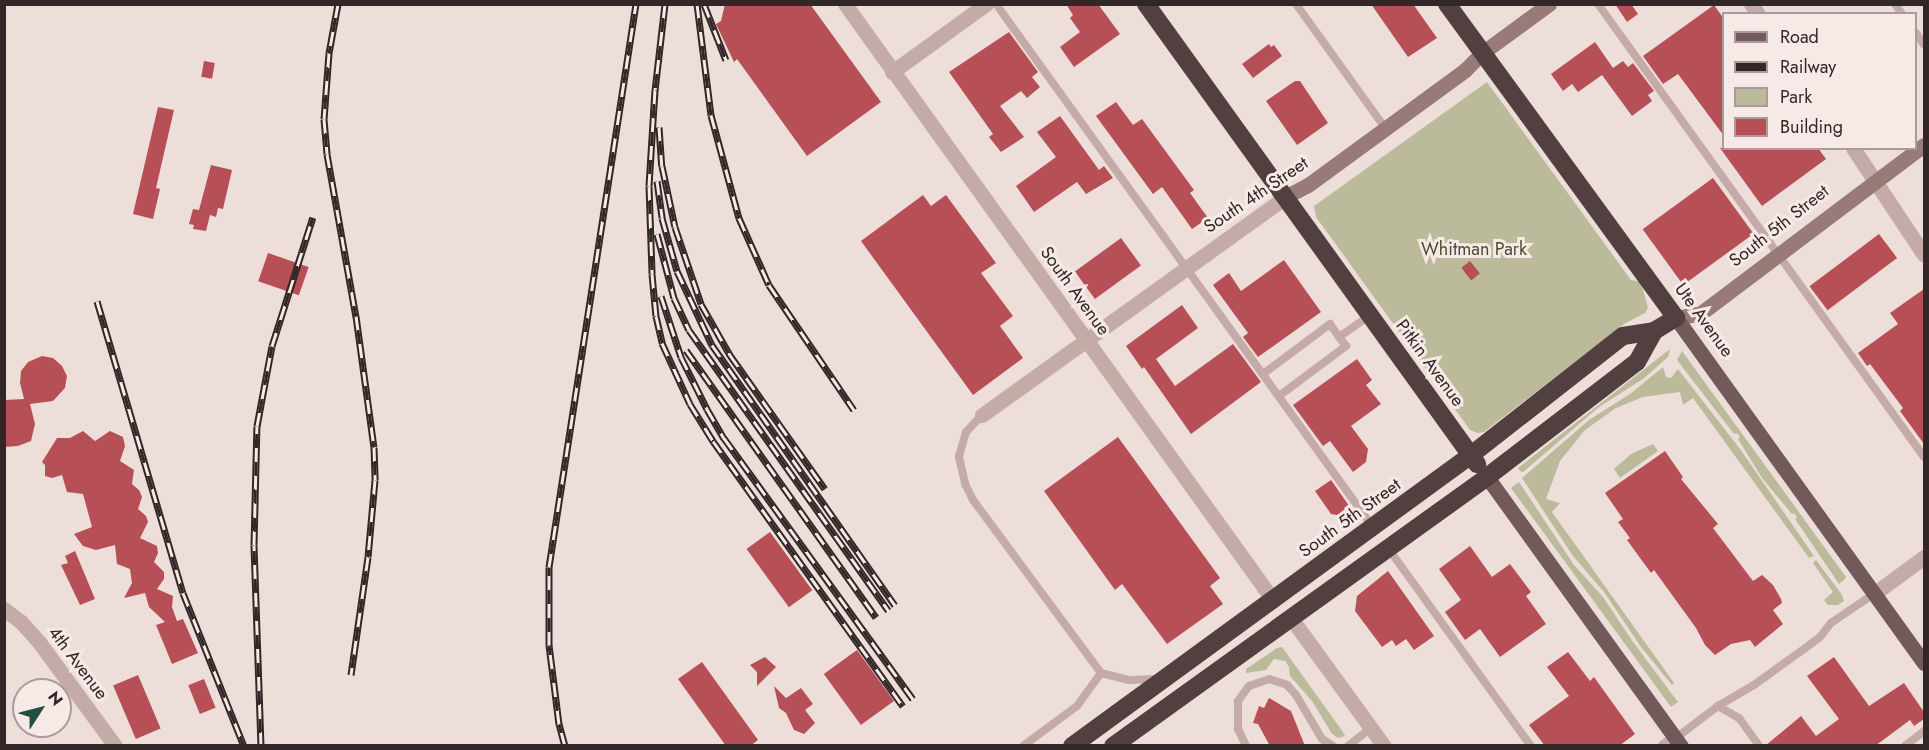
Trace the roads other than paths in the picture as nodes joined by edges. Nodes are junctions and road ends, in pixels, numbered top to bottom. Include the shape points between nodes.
1 (845, 4) edge
2 (986, 4) edge
3 (996, 4) edge
4 (1146, 4) edge
5 (1296, 4) edge
6 (1447, 4) edge
7 (1549, 4) edge
8 (1598, 4) edge
9 (1482, 53) junction
10 (892, 72) junction
11 (1386, 128) junction
12 (1854, 150) edge
13 (1914, 150) edge
14 (1875, 181) junction
15 (1285, 197) junction
16 (1779, 254) junction
17 (1924, 255) edge
18 (1185, 267) junction
19 (1370, 315) junction
20 (1676, 318) junction
21 (1654, 331) junction
22 (1339, 337) junction
23 (1086, 340) junction
24 (1263, 374) junction
25 (1279, 396) junction
26 (982, 415) joint
27 (1471, 455) junction
28 (1924, 457) edge
29 (1487, 477) junction
30 (1367, 532) junction
31 (1388, 548) junction
32 (1924, 557) edge
33 (1875, 593) junction
34 (1273, 600) junction
35 (4, 609) edge
36 (1291, 618) junction
37 (1924, 663) edge
38 (1176, 671) junction
39 (1101, 673) junction
40 (1718, 706) junction
41 (1371, 728) junction
42 (1924, 731) edge
43 (1674, 743) edge
44 (1380, 744) edge
45 (1331, 745) edge
46 (115, 746) edge
47 (1023, 746) edge
48 (1072, 746) edge
49 (1113, 746) edge
50 (1246, 746) edge
51 (1348, 746) edge
52 (1531, 746) edge
53 (1759, 746) edge
54 (1905, 746) edge

1 - 10 street, South Avenue
2 - 10 street
3 - 18 lane
4 - 15 highway, Pitkin Avenue
5 - 11 lane
6 - 9 highway, Ute Avenue
7 - 9 main road, South 4th Street
8 - 16 lane
9 - 11 main road, South 4th Street
9 - 20 highway, Ute Avenue
10 - 23 street, South Avenue
11 - 15 main road, South 4th Street via 1308,185
12 - 14 street
13 - 14 main road, South 5th Street
14 - 16 main road, South 5th Street
14 - 17 street
15 - 18 street, South 4th Street
15 - 19 highway, Pitkin Avenue
16 - 20 main road, South 5th Street via 1701,313
16 - 28 lane
18 - 23 street, South 4th Street
18 - 24 lane
19 - 22 lane
19 - 27 highway, Pitkin Avenue
20 - 21 highway, South 5th Street
20 - 33 main road, Ute Avenue
21 - 27 highway, South 5th Street via 1623,336
21 - 29 highway via 1638,362
22 - 24 lane via 1330,324
22 - 25 lane via 1346,346
23 - 26 street, South 4th Street
23 - 34 street, South Avenue
24 - 25 lane
25 - 30 lane
26 - 39 lane via 961,443 959,457 964,484
27 - 29 highway, Pitkin Avenue
27 - 30 highway, South 5th Street
29 - 31 highway
29 - 43 main road, Pitkin Avenue
30 - 34 highway, South 5th Street
30 - 36 highway via 1353,555 1291,604
31 - 36 highway
31 - 52 lane
32 - 33 street
33 - 37 main road, Ute Avenue
33 - 40 lane via 1754,685
34 - 38 highway, South 5th Street
35 - 46 street, 4th Avenue via 39,642
36 - 41 street
36 - 49 highway
38 - 39 lane via 1146,681
38 - 48 highway, South 5th Street
39 - 47 lane via 1077,706
40 - 43 lane
40 - 53 lane via 1739,718
41 - 44 street
41 - 51 lane
42 - 54 lane
45 - 50 lane via 1322,739 1287,685 1269,680 1249,686 1238,701 1238,729

